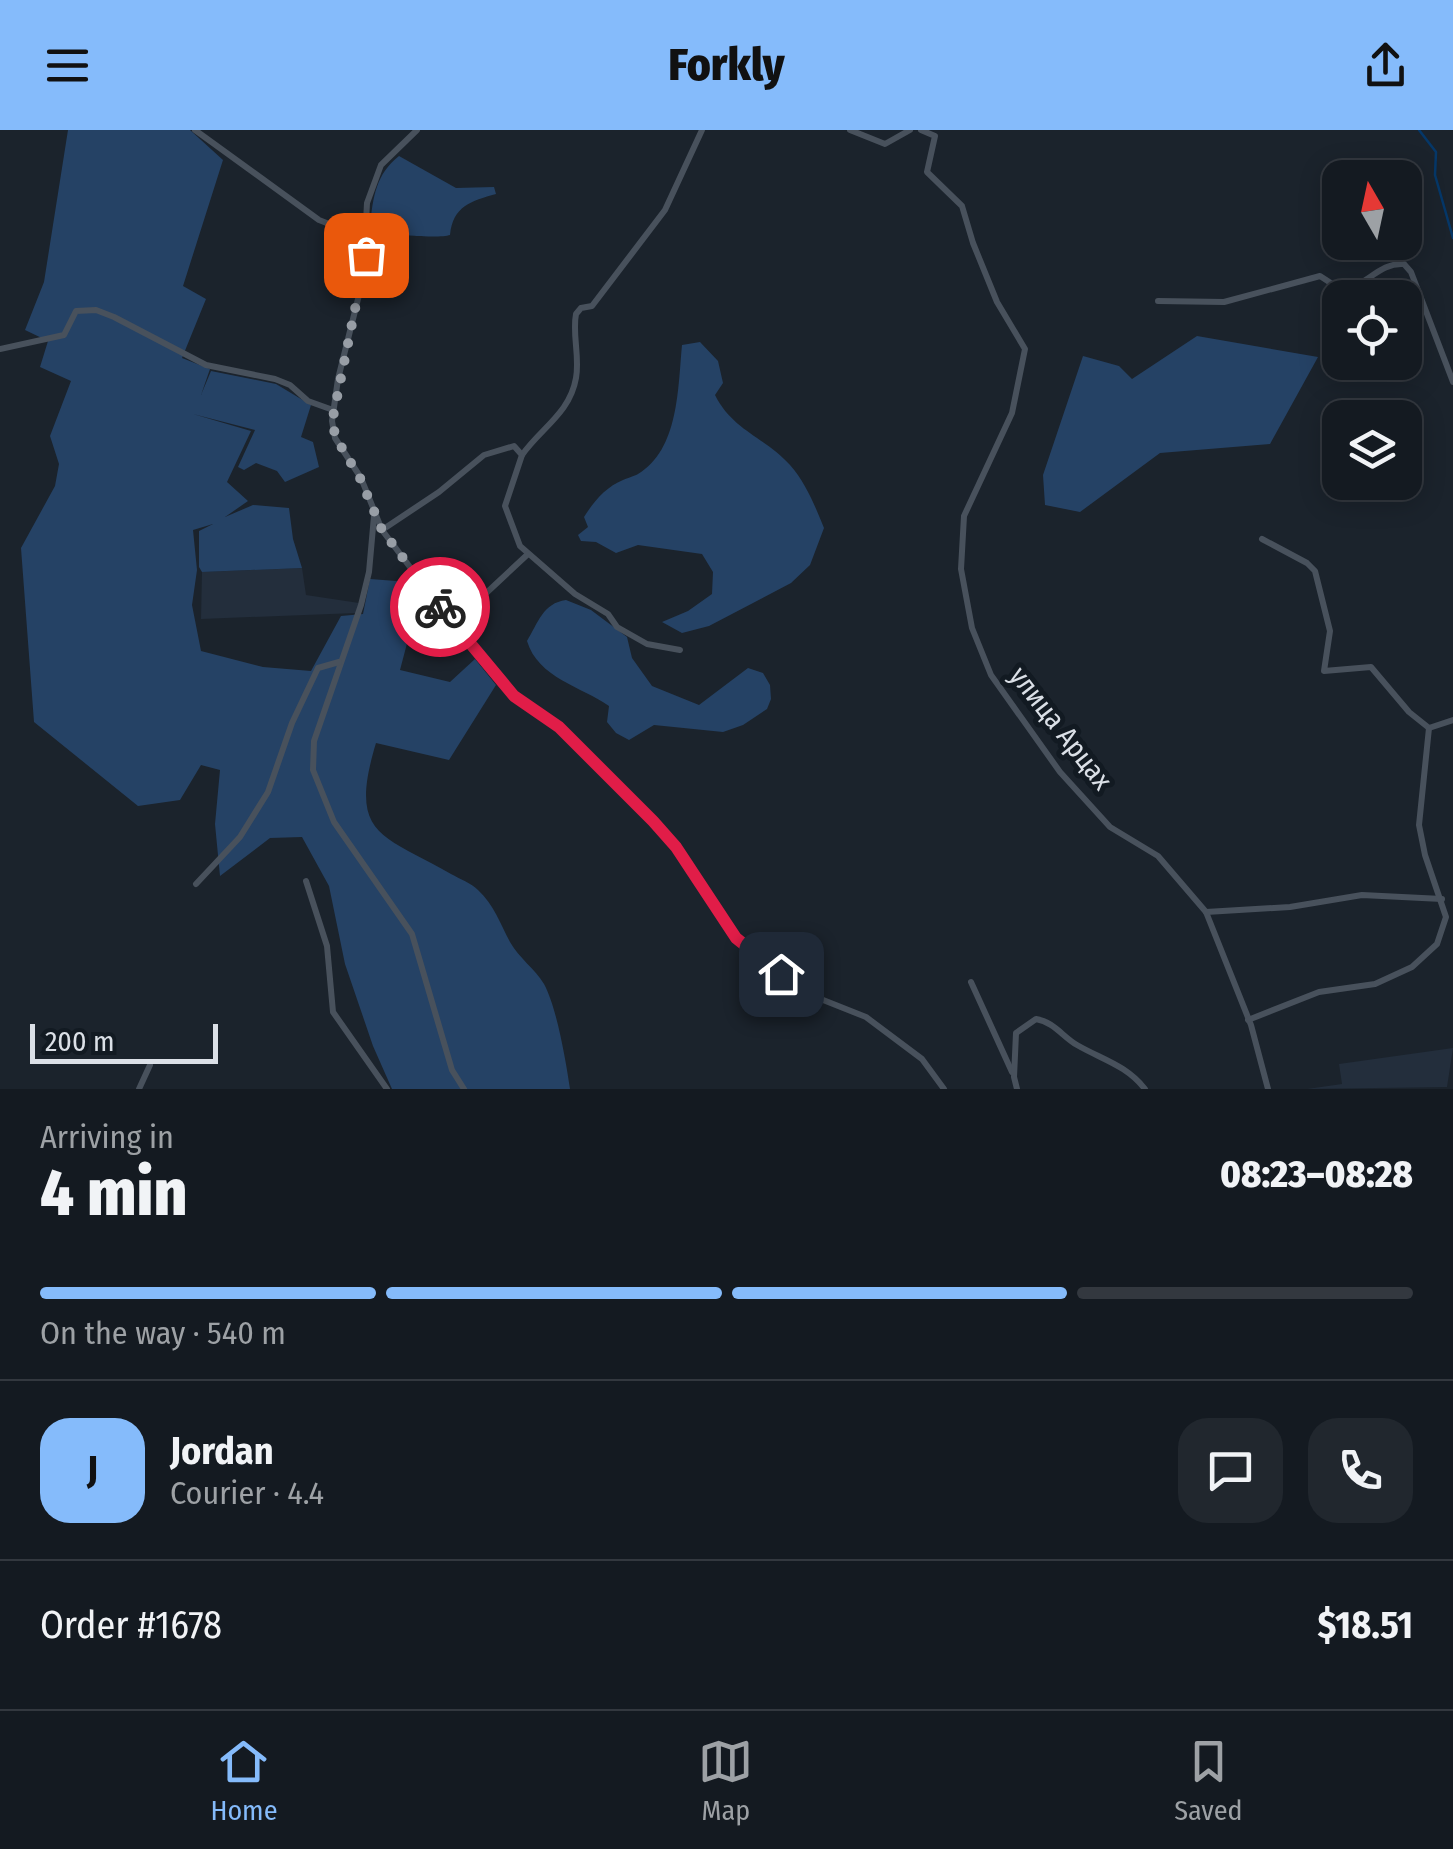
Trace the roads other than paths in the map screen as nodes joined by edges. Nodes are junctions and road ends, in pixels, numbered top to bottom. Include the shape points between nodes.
1 (195, 130) edge
2 (417, 130) edge
3 (702, 130) edge
4 (850, 130) edge
5 (910, 130) edge
6 (921, 130) edge
7 (364, 238) junction
8 (1158, 301) dead end
9 (0, 349) edge
10 (1453, 382) edge
11 (334, 410) junction
12 (522, 454) junction
13 (374, 510) junction
14 (382, 530) junction
15 (1262, 539) dead end
16 (528, 554) junction
17 (453, 624) junction
18 (680, 650) dead end
19 (340, 662) junction
20 (1453, 720) edge
21 (1429, 728) junction
22 (306, 881) dead end
23 (196, 884) dead end
24 (1442, 899) junction
25 (1206, 912) junction
26 (1450, 919) edge
27 (972, 982) dead end
28 (1248, 1020) junction
29 (150, 1065) dead end
30 (1014, 1078) junction
31 (139, 1089) edge
32 (387, 1089) edge
33 (464, 1089) edge
34 (944, 1089) edge
35 (1016, 1089) edge
36 (1146, 1089) edge
37 (1268, 1089) edge

1 - 7 street via 320,220
2 - 7 street via 374,180
3 - 12 street via 665,210 592,306 576,314 577,377 568,403
4 - 5 street via 885,144
6 - 25 street, улица Арцах via 935,136 927,172 962,206 998,302 1025,348 1012,413 964,516 960,569 972,628 990,675 1060,772 1110,827 1158,856
7 - 11 street via 363,279
8 - 10 street via 1224,302 1320,276 1343,290 1404,264
9 - 11 street via 64,335 76,310 96,310 206,365 275,379
11 - 13 street via 336,438
12 - 14 street via 514,446 495,450
12 - 16 street via 505,506
13 - 14 street
13 - 19 street via 369,572
14 - 17 street
15 - 21 street via 1315,571 1330,631 1324,671 1371,667
16 - 17 street
16 - 18 street via 616,627 647,644
17 - 34 street via 514,696 559,727 653,821 736,938 804,992 866,1017 922,1059
19 - 23 street via 318,668 268,792 240,837
19 - 33 street via 314,741 317,787 412,934 452,1070
20 - 21 street
21 - 24 street via 1419,825
22 - 32 street via 327,946 332,1012
24 - 25 street via 1362,895
24 - 26 street
25 - 28 street, улица Арцах
26 - 28 street via 1437,944 1412,967 1375,984 1291,1000
27 - 30 street
28 - 37 street, улица Арцах
29 - 31 street
30 - 35 street
30 - 36 street via 1016,1033 1036,1020 1114,1061

